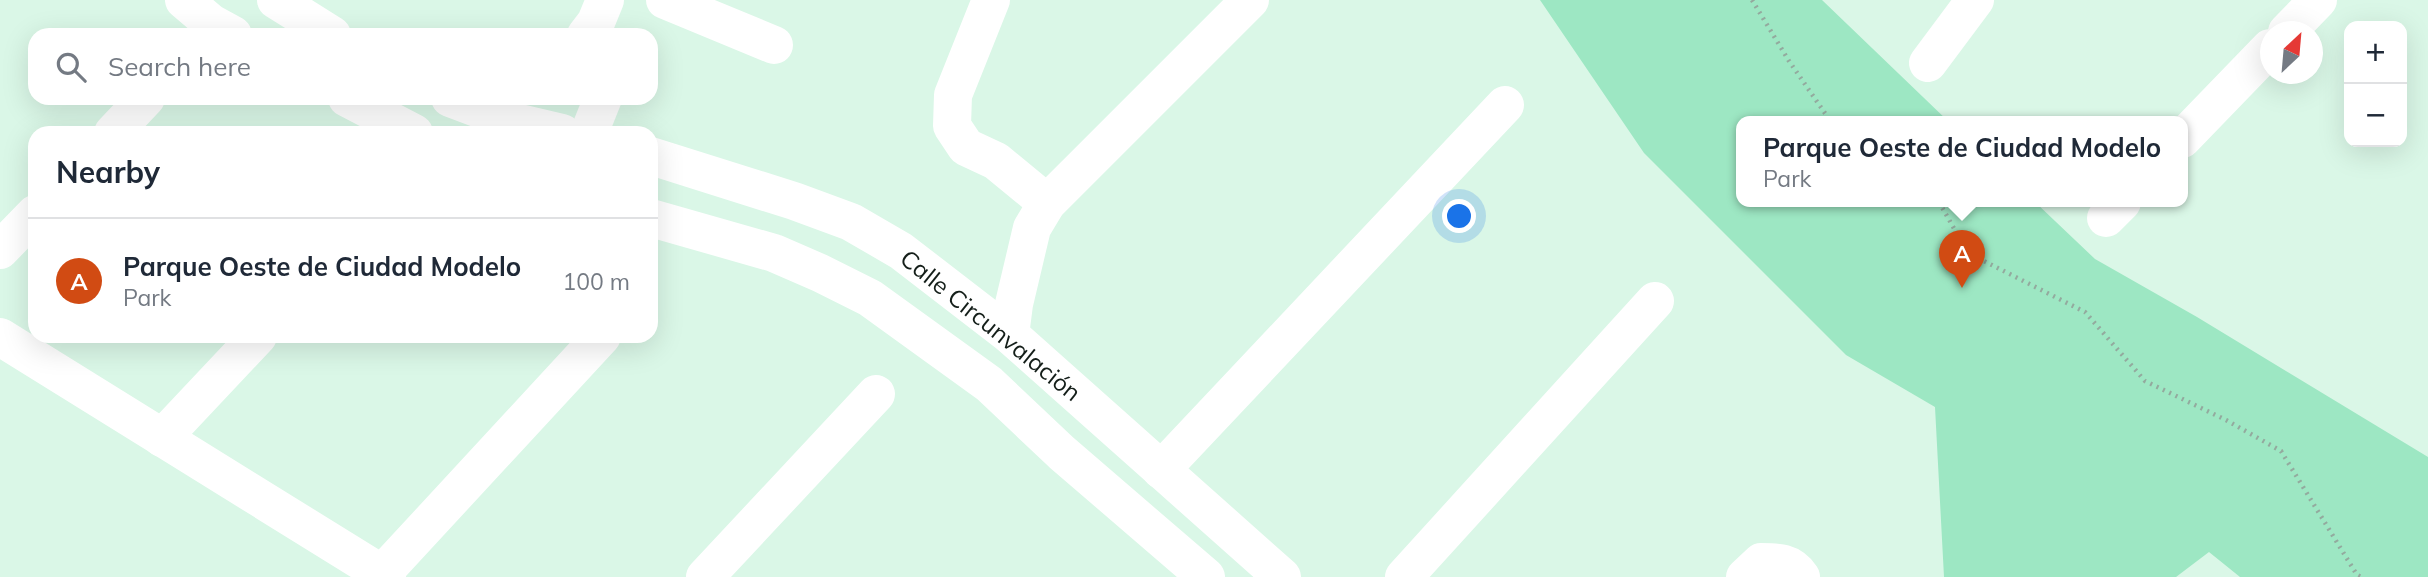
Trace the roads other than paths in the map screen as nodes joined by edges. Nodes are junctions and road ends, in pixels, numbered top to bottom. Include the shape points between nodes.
1 (184, 0) edge
2 (276, 0) edge
3 (605, 0) edge
4 (615, 0) edge
5 (665, 0) edge
6 (991, 0) edge
7 (1250, 0) edge
8 (1975, 0) edge
9 (2318, 0) edge
10 (2298, 21) edge
11 (220, 28) edge
12 (321, 28) edge
13 (591, 28) edge
14 (618, 28) edge
15 (774, 45) dead end
16 (2260, 58) edge
17 (1928, 63) dead end
18 (139, 105) edge
19 (360, 105) edge
20 (491, 105) edge
21 (600, 105) edge
22 (1505, 105) dead end
23 (521, 110) edge
24 (120, 126) edge
25 (401, 126) edge
26 (550, 126) edge
27 (592, 126) edge
28 (2188, 133) edge
29 (658, 158) edge
30 (1048, 203) junction
31 (658, 220) edge
32 (28, 221) edge
33 (0, 250) edge
34 (1656, 301) dead end
35 (1010, 335) junction
36 (0, 337) edge
37 (251, 343) edge
38 (596, 343) edge
39 (876, 394) dead end
40 (162, 438) junction
41 (1161, 470) junction
42 (384, 576) edge
43 (705, 577) edge
44 (1206, 577) edge
45 (1282, 577) edge
46 (1405, 577) edge
47 (1745, 577) edge
48 (1801, 577) edge

1 - 11 street
2 - 12 street
3 - 13 street
4 - 14 street
5 - 15 street
6 - 30 street via 953,95 952,126 966,147 996,161
7 - 30 street
8 - 17 street
9 - 10 street
16 - 28 street
18 - 24 street
19 - 25 street
20 - 23 street
21 - 27 street
22 - 41 street
23 - 26 street
29 - 35 street, Calle Circunvalación via 851,222 901,251
30 - 35 street via 1032,228
31 - 44 street, Calle Circunvalación via 774,253 870,298 989,383 1062,453
32 - 33 street
34 - 46 street
35 - 41 street, Calle Circunvalación
36 - 40 street
37 - 40 street
38 - 42 street
39 - 43 street
40 - 42 street
41 - 45 street, Calle Circunvalación
47 - 48 street via 1761,562 1781,562

